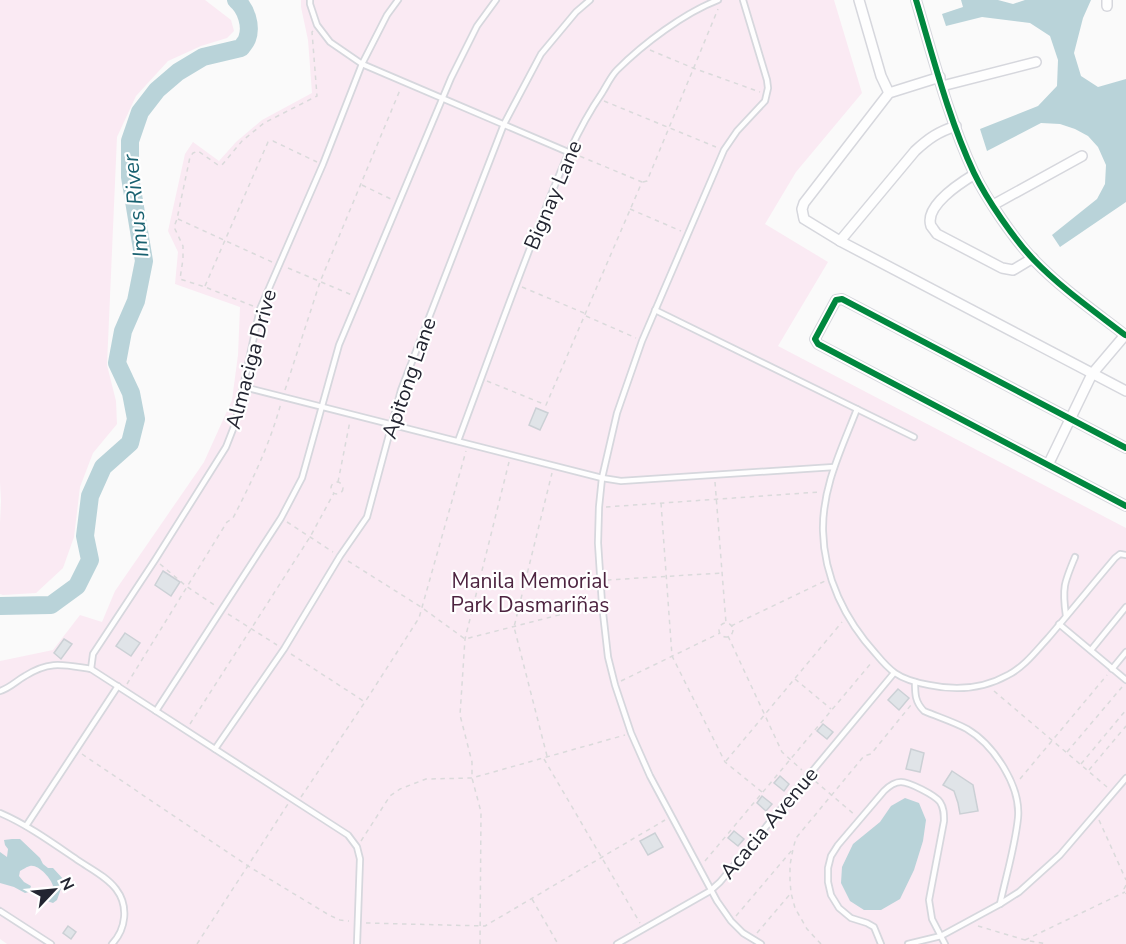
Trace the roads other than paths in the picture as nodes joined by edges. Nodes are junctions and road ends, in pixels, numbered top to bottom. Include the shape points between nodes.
1 (310, 0) edge
2 (398, 0) edge
3 (496, 0) edge
4 (590, 0) edge
5 (718, 0) edge
6 (743, 0) edge
7 (859, 0) edge
8 (916, 0) edge
9 (1036, 62) dead end
10 (363, 64) junction
11 (941, 81) junction
12 (889, 93) junction
13 (443, 98) junction
14 (504, 124) junction
15 (956, 126) junction
16 (568, 152) junction
17 (1082, 156) dead end
18 (975, 174) junction
19 (993, 205) junction
20 (840, 241) junction
21 (1033, 258) junction
22 (655, 310) junction
23 (1126, 335) edge
24 (1092, 374) junction
25 (244, 387) junction
26 (1126, 391) edge
27 (322, 407) junction
28 (857, 409) junction
29 (1070, 418) junction
30 (391, 424) junction
31 (914, 437) dead end
32 (458, 441) junction
33 (1126, 448) edge
34 (1048, 465) junction
35 (834, 467) junction
36 (602, 478) junction
37 (1126, 507) edge
38 (1126, 555) edge
39 (1075, 557) dead end
40 (1126, 607) edge
41 (1066, 616) junction
42 (1059, 624) junction
43 (1090, 650) junction
44 (1126, 652) edge
45 (91, 669) junction
46 (1112, 669) junction
47 (894, 673) junction
48 (1126, 681) edge
49 (915, 682) junction
50 (121, 688) junction
51 (0, 691) edge
52 (156, 711) junction
53 (215, 749) junction
54 (1126, 778) edge
55 (0, 813) edge
56 (26, 826) junction
57 (710, 891) junction
58 (1000, 904) junction
59 (0, 911) edge
60 (941, 936) junction
61 (116, 939) junction
62 (51, 944) edge
63 (112, 944) edge
64 (123, 944) edge
65 (357, 944) edge
66 (617, 944) edge
67 (761, 944) edge
68 (881, 944) edge
69 (908, 944) edge
70 (945, 944) edge

1 - 10 lane via 317,25 330,42
2 - 10 lane, Almaciga Drive
3 - 13 lane via 477,26
4 - 14 lane, Apitong Lane via 542,54
5 - 16 lane, Bignay Lane via 678,20 616,71
6 - 22 lane via 767,81 765,101 724,151
7 - 12 street
8 - 11 street
9 - 11 street
10 - 13 lane
10 - 25 lane, Almaciga Drive via 260,309
11 - 12 street
11 - 15 street
12 - 20 street via 804,202 804,219
13 - 14 lane
13 - 27 lane via 339,345
14 - 16 lane
14 - 30 lane, Apitong Lane
15 - 18 street
15 - 20 street via 940,131 915,151
16 - 32 lane, Bignay Lane
17 - 19 street
18 - 19 street
18 - 21 street via 951,189 932,210 931,227 937,234 1002,268 1013,270
19 - 21 street
20 - 24 street
21 - 23 street via 1065,290
22 - 28 lane
22 - 36 lane via 617,413
23 - 24 street
24 - 26 street
24 - 29 street
25 - 27 lane
25 - 45 lane, Almaciga Drive via 226,447 93,654
27 - 30 lane
27 - 52 lane via 302,478 281,518
28 - 31 lane
28 - 35 lane
29 - 33 street
29 - 34 street
29 - 34 street via 842,298 836,300 815,339
30 - 32 lane
30 - 53 lane, Apitong Lane via 367,517
32 - 36 lane
34 - 37 street
35 - 36 lane via 621,481
35 - 47 lane via 823,531 831,578 847,616
36 - 57 lane via 600,580 615,685 650,776
38 - 41 lane via 1115,558
39 - 41 lane via 1064,582
40 - 43 lane
41 - 42 lane
42 - 43 lane
42 - 49 lane via 1021,666 986,685 959,689
43 - 46 lane
44 - 46 lane
45 - 50 lane
45 - 51 lane via 43,667
46 - 48 lane
47 - 49 lane
47 - 57 lane, Acacia Avenue
49 - 58 lane via 919,706 968,730 982,742 1005,769 1013,787 1018,817
50 - 52 lane
50 - 56 lane
52 - 53 lane
53 - 65 lane via 348,836 357,847
54 - 58 lane via 1060,855
55 - 56 lane
56 - 61 lane via 117,890 124,917
57 - 66 lane, Acacia Avenue
57 - 67 lane via 731,921
58 - 60 lane
59 - 62 lane
60 - 68 lane via 932,919 929,900 943,809 932,794 901,782 884,791 838,844 828,868 831,895 839,908 851,918 874,927
60 - 69 lane
60 - 70 lane
61 - 63 lane
61 - 64 lane

